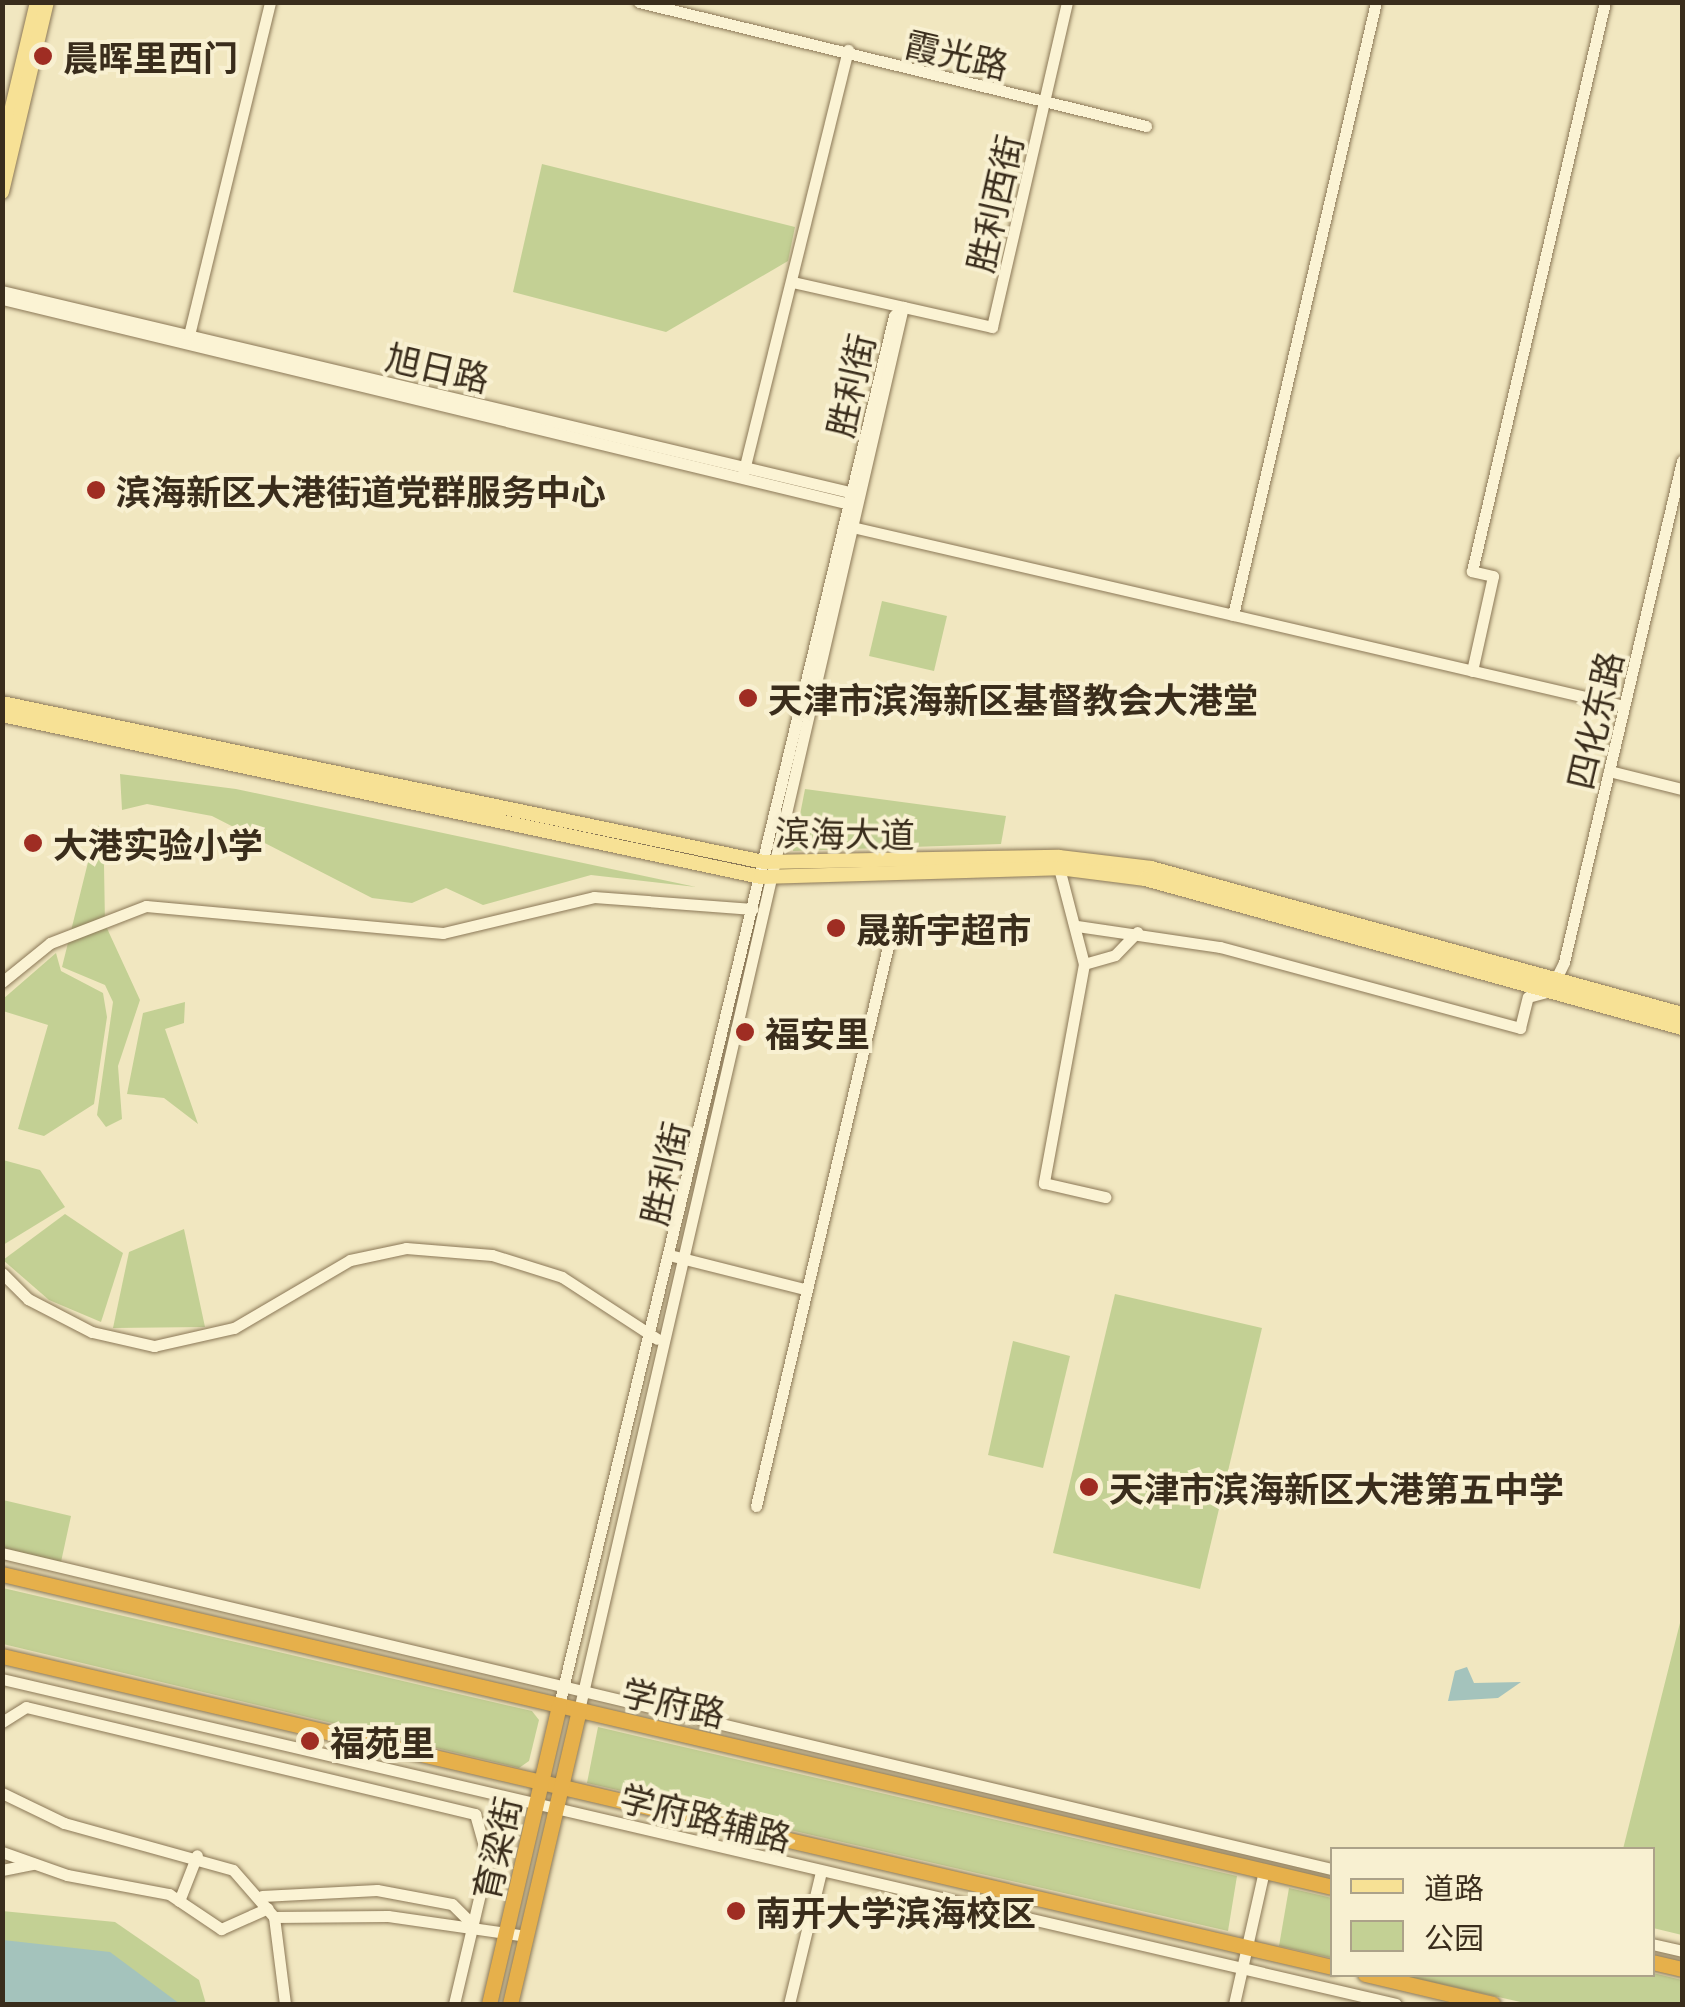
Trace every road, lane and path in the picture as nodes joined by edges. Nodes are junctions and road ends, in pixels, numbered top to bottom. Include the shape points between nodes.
1 (37, 2) edge
2 (48, 2) edge
3 (270, 2) edge
4 (640, 2) edge
5 (664, 2) edge
6 (1067, 2) edge
7 (1376, 2) edge
8 (1605, 2) edge
9 (848, 51) junction
10 (1045, 98) junction
11 (1147, 123) dead end
12 (2, 149) edge
13 (2, 192) edge
14 (793, 282) junction
15 (2, 290) edge
16 (2, 300) edge
17 (903, 307) junction
18 (188, 339) junction
19 (1682, 460) edge
20 (743, 472) junction
21 (855, 499) junction
22 (849, 527) junction
23 (1233, 614) junction
24 (1472, 671) junction
25 (2, 703) edge
26 (1624, 706) junction
27 (2, 715) edge
28 (1609, 771) junction
29 (1682, 789) edge
30 (1059, 868) junction
31 (767, 870) junction
32 (753, 909) junction
33 (1077, 926) junction
34 (1138, 932) junction
35 (889, 942) dead end
36 (1084, 964) junction
37 (2, 982) edge
38 (1554, 985) junction
39 (1682, 1014) edge
40 (1682, 1028) edge
41 (1105, 1197) dead end
42 (676, 1257) junction
43 (2, 1273) edge
44 (804, 1289) junction
45 (657, 1339) junction
46 (756, 1506) dead end
47 (2, 1554) edge
48 (2, 1574) edge
49 (2, 1656) edge
50 (2, 1679) edge
51 (580, 1692) junction
52 (562, 1697) junction
53 (579, 1710) junction
54 (2, 1722) edge
55 (541, 1782) junction
56 (562, 1788) junction
57 (2, 1793) edge
58 (536, 1802) junction
59 (558, 1808) junction
60 (2, 1852) edge
61 (198, 1855) junction
62 (34, 1864) junction
63 (2, 1870) edge
64 (1330, 1870) edge
65 (1264, 1871) junction
66 (820, 1872) junction
67 (1330, 1887) edge
68 (179, 1900) junction
69 (268, 1907) junction
70 (472, 1924) junction
71 (506, 1931) junction
72 (526, 1936) junction
73 (1655, 1945) edge
74 (1247, 1947) junction
75 (1682, 1950) edge
76 (1655, 1963) edge
77 (1330, 1967) edge
78 (1242, 1968) junction
79 (1682, 1969) edge
80 (1378, 1977) edge
81 (285, 2004) edge
82 (454, 2004) edge
83 (489, 2004) edge
84 (510, 2004) edge
85 (789, 2004) edge
86 (1234, 2004) edge
87 (1396, 2004) edge
88 (1493, 2004) edge

1 - 12 main road
2 - 13 main road
3 - 18 street
4 - 9 street, 霞光路
5 - 9 street, 霞光路
6 - 10 street, 胜利西街
7 - 23 street
8 - 24 street via 1472,571 1494,576
9 - 10 street, 霞光路
9 - 14 street
10 - 11 street, 霞光路
10 - 17 street, 胜利西街 via 992,327
14 - 17 street
14 - 20 street
15 - 18 street, 旭日路
16 - 18 street, 旭日路
17 - 21 street, 胜利街
18 - 20 street, 旭日路
19 - 26 street, 四化东路
20 - 21 street, 旭日路
21 - 22 street, 胜利街
22 - 23 street
22 - 31 street, 胜利街
23 - 24 street
24 - 26 street
25 - 31 main road, 滨海大道
26 - 28 street, 四化东路
27 - 31 main road, 滨海大道
28 - 29 street
28 - 38 street, 四化东路
30 - 31 main road, 滨海大道
30 - 33 street
30 - 38 main road, 滨海大道 via 1188,887
31 - 32 street, 胜利街
31 - 38 main road, 滨海大道 via 1107,862 1194,876
31 - 42 street, 胜利街
32 - 37 street via 594,897 443,933 146,906 50,943
32 - 42 street, 胜利街
33 - 34 street
33 - 36 street
34 - 36 street via 1115,956
34 - 38 street via 1520,1028 1528,997
35 - 44 street
36 - 41 street via 1044,1183
38 - 39 main road, 滨海大道
38 - 40 main road, 滨海大道
42 - 44 street
42 - 45 street, 胜利街
43 - 45 street via 92,1332 154,1346 234,1328 350,1260 406,1248 492,1255 562,1277
44 - 46 street
45 - 51 street, 胜利街
45 - 52 street, 胜利街
47 - 52 street
48 - 52 highway, 学府路
49 - 55 highway
50 - 58 street, 学府路辅路
51 - 52 street
51 - 53 street, 胜利街
51 - 64 street
52 - 53 highway, 学府路
52 - 55 highway, 育梁街
53 - 56 highway, 育梁街
53 - 65 highway, 学府路
54 - 70 street via 26,1707 476,1814 488,1860
55 - 56 highway
55 - 58 highway, 育梁街
56 - 59 highway, 育梁街
56 - 74 highway
57 - 61 street via 64,1823
58 - 59 street, 学府路辅路
58 - 71 highway, 育梁街
59 - 66 street, 学府路辅路
59 - 72 highway, 育梁街
60 - 62 street
61 - 68 street
61 - 69 street
62 - 63 street
62 - 68 street
65 - 67 highway, 学府路
65 - 74 street
66 - 78 street, 学府路辅路
66 - 85 street
68 - 69 street via 220,1929
69 - 70 street via 388,1916 459,1931
69 - 70 street via 377,1890 452,1904
69 - 81 street
70 - 71 street
70 - 82 street
71 - 72 street
71 - 83 highway, 育梁街
72 - 84 highway, 育梁街
73 - 75 street
74 - 77 highway
74 - 78 street
76 - 79 highway
78 - 86 street
78 - 87 street, 学府路辅路
80 - 88 highway

